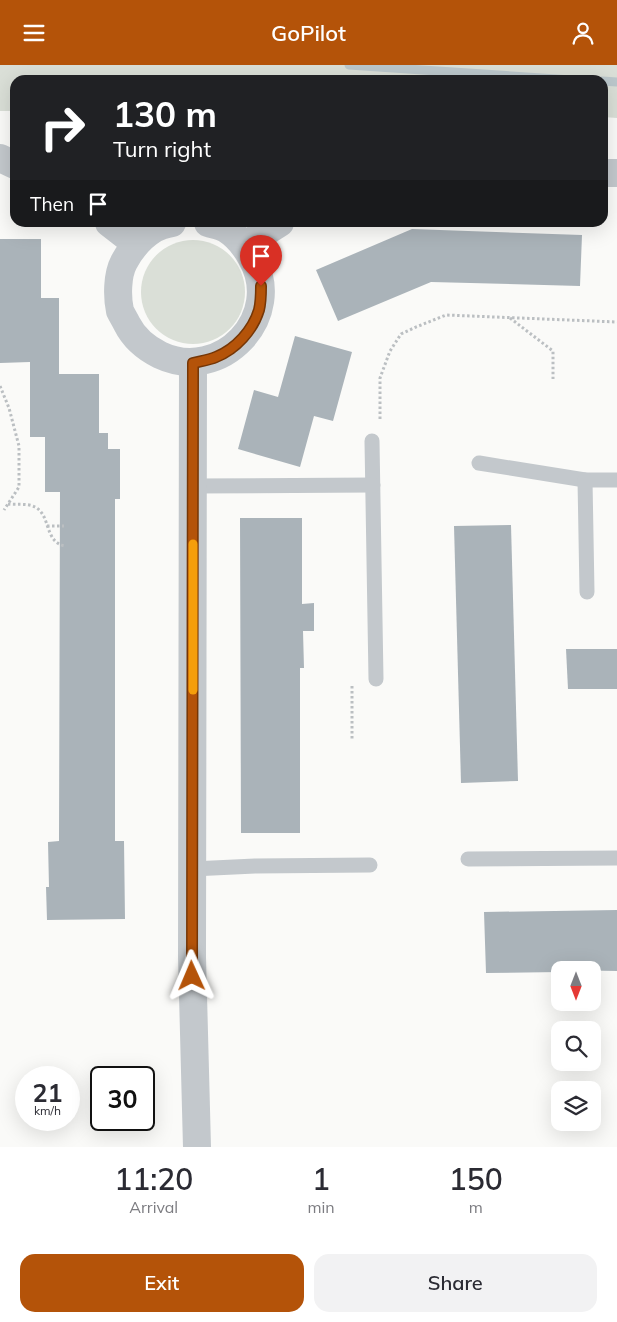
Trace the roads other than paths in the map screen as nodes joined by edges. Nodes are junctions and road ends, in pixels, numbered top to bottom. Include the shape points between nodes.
1 (114, 227) edge
2 (158, 227) edge
3 (220, 227) edge
4 (274, 227) edge
5 (136, 244) junction
6 (245, 245) junction
7 (193, 363) junction
8 (372, 441) road end
9 (479, 463) dead end
10 (585, 480) junction
11 (617, 480) edge
12 (373, 485) junction
13 (193, 486) junction
14 (587, 592) dead end
15 (376, 679) road end
16 (617, 858) edge
17 (468, 859) dead end
18 (370, 865) dead end
19 (192, 869) junction
20 (197, 1147) edge

1 - 5 street
2 - 5 street
3 - 6 street
4 - 6 street
5 - 7 street via 123,264 118,287 120,311 131,332 148,349 170,359
6 - 7 street via 256,265 261,286 259,309 250,330 235,346 215,357
7 - 13 street
8 - 12 lane
9 - 10 lane
10 - 11 lane
10 - 14 lane
12 - 13 lane
12 - 15 lane
13 - 19 street
16 - 17 lane
18 - 19 lane
19 - 20 street

